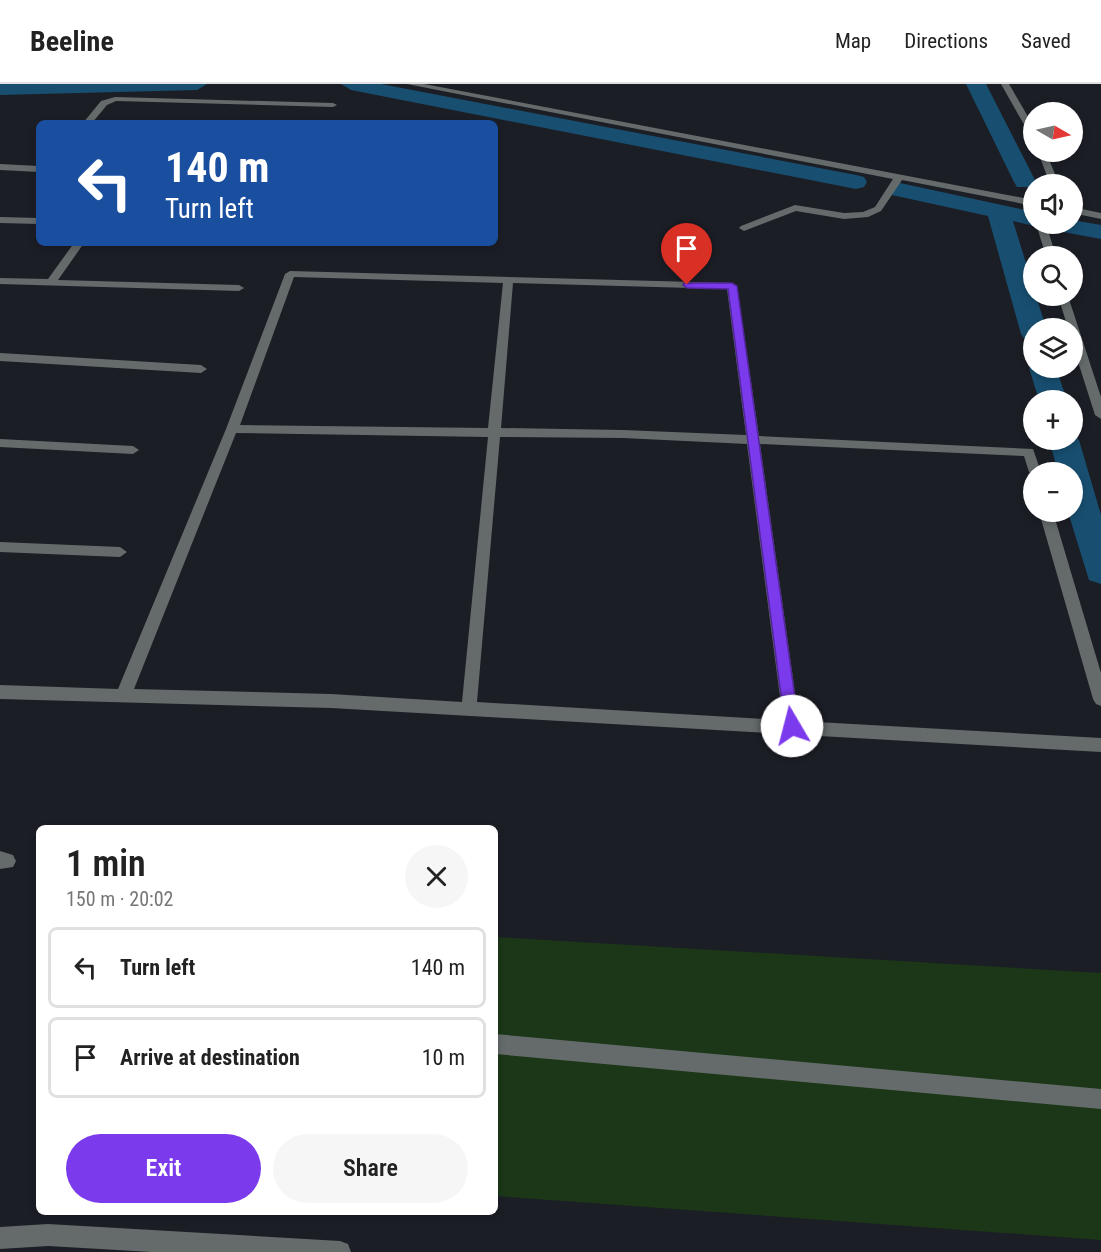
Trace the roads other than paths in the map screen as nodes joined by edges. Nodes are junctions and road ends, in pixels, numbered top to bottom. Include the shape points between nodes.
1 (411, 84) edge
2 (1005, 84) edge
3 (333, 105) dead end
4 (1023, 116) edge
5 (90, 120) edge
6 (0, 167) edge
7 (36, 169) edge
8 (898, 178) junction
9 (1023, 201) edge
10 (1083, 212) edge
11 (1101, 216) edge
12 (0, 220) edge
13 (36, 221) edge
14 (744, 228) dead end
15 (77, 246) edge
16 (508, 280) junction
17 (0, 281) edge
18 (51, 282) junction
19 (239, 288) dead end
20 (1067, 306) edge
21 (0, 357) edge
22 (201, 369) dead end
23 (1101, 415) edge
24 (232, 429) junction
25 (494, 433) junction
26 (752, 440) junction
27 (0, 443) edge
28 (133, 450) dead end
29 (1032, 462) edge
30 (1049, 522) edge
31 (0, 547) edge
32 (120, 552) dead end
33 (0, 692) edge
34 (123, 696) junction
35 (1101, 699) edge
36 (469, 708) junction
37 (792, 726) junction
38 (1101, 745) edge
39 (498, 1044) edge
40 (1101, 1099) edge
41 (0, 1238) edge
42 (340, 1252) edge

1 - 8 street
2 - 4 street
3 - 5 street via 115,99 104,103
6 - 7 street
8 - 9 street
8 - 14 street via 878,209 865,215 844,216 795,208
10 - 11 street
12 - 13 street
15 - 18 street
16 - 24 street via 290,274
16 - 25 street
16 - 26 street via 732,286
17 - 18 street
18 - 19 street
20 - 23 street
21 - 22 street
24 - 25 street
24 - 34 street
25 - 26 street
25 - 36 street
26 - 29 street via 1029,452
26 - 37 street
27 - 28 street
30 - 35 street
31 - 32 street
33 - 34 street
34 - 36 street
36 - 37 street
37 - 38 street
39 - 40 street
41 - 42 street via 48,1235

